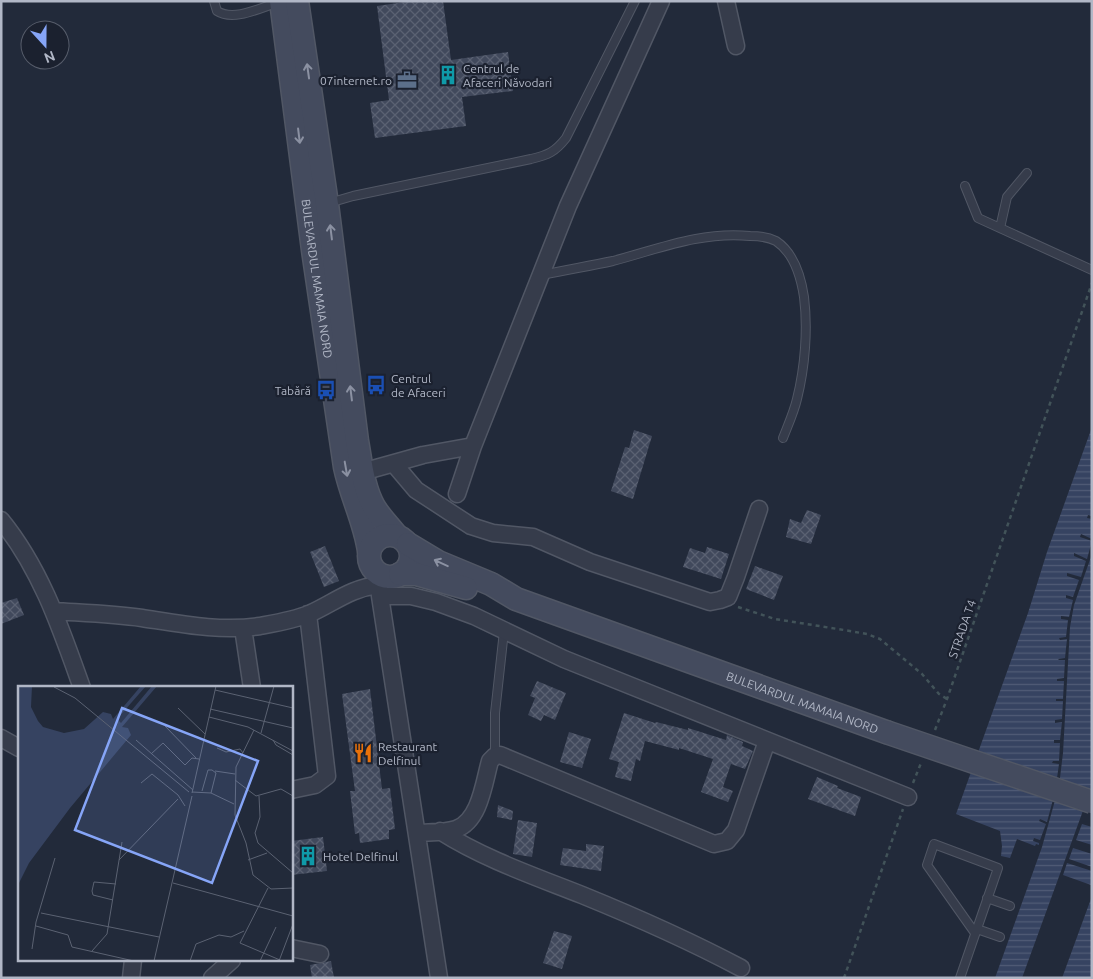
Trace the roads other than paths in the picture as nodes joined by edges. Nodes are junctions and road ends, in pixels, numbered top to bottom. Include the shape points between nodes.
1 (214, 1) edge
2 (635, 1) edge
3 (661, 1) edge
4 (726, 1) edge
5 (292, 2) edge
6 (736, 46) dead end
7 (1027, 173) dead end
8 (965, 186) dead end
9 (327, 204) junction
10 (1000, 228) junction
11 (1092, 270) edge
12 (541, 275) junction
13 (783, 438) dead end
14 (474, 446) junction
15 (394, 464) junction
16 (362, 472) junction
17 (457, 494) dead end
18 (758, 509) dead end
19 (1, 520) edge
20 (402, 540) junction
21 (369, 552) junction
22 (385, 582) junction
23 (516, 599) junction
24 (54, 611) junction
25 (308, 614) junction
26 (244, 628) junction
27 (504, 631) junction
28 (81, 686) edge
29 (252, 686) edge
30 (1, 738) edge
31 (767, 741) junction
32 (18, 747) edge
33 (495, 756) junction
34 (292, 790) edge
35 (908, 797) road end
36 (1092, 802) edge
37 (440, 831) junction
38 (417, 832) junction
39 (987, 898) junction
40 (1010, 906) dead end
41 (976, 931) junction
42 (1000, 937) dead end
43 (292, 948) edge
44 (320, 954) dead end
45 (133, 962) edge
46 (230, 962) edge
47 (741, 968) dead end
48 (131, 978) edge
49 (212, 978) edge
50 (439, 978) edge
51 (960, 978) edge

1 - 5 lane via 217,11 229,15
2 - 9 lane via 558,149 531,159
3 - 12 street via 568,206
4 - 6 street
9 -> 5 main road, BULEVARDUL MAMAIA NORD
5 -> 21 main road, BULEVARDUL MAMAIA NORD via 313,250 345,467 367,535
7 - 10 lane via 1007,197
8 - 10 lane via 978,218
16 -> 9 main road, BULEVARDUL MAMAIA NORD
10 - 11 lane
12 - 13 lane via 712,236 738,234 776,241 798,270 806,308 799,392
12 - 14 street
14 - 15 street via 422,455
14 - 17 street
15 - 16 street
15 - 18 street via 416,490 471,526 493,533 533,537 590,562 710,602 728,597
16 - 20 main road, BULEVARDUL MAMAIA NORD via 373,505
19 - 24 street via 24,552
20 - 21 main road via 382,536
20 - 22 main road via 411,556 410,564
23 -> 20 main road, BULEVARDUL MAMAIA NORD via 491,584 438,562
21 - 22 main road via 371,565
22 - 23 main road, BULEVARDUL MAMAIA NORD via 416,574 489,595
22 - 25 street via 354,590
22 - 27 street via 411,596 474,616
22 - 38 street
23 - 36 main road, BULEVARDUL MAMAIA NORD, bridge
24 - 26 street via 210,628
24 - 28 street
25 - 26 street
25 - 34 street via 327,776 315,785
26 - 29 street
27 - 31 street via 564,659
27 - 33 lane
30 - 32 street
31 - 33 street via 736,830 727,841 714,844 500,755
31 - 35 street
33 - 37 street via 490,761 469,822 456,829
37 - 38 street
37 - 47 street via 470,849 606,904
38 - 50 street
39 - 40 lane
39 - 41 lane
39 - 41 lane via 998,868 934,844 927,865
41 - 42 lane
41 - 51 lane
43 - 44 street
45 - 48 street
46 - 49 street

